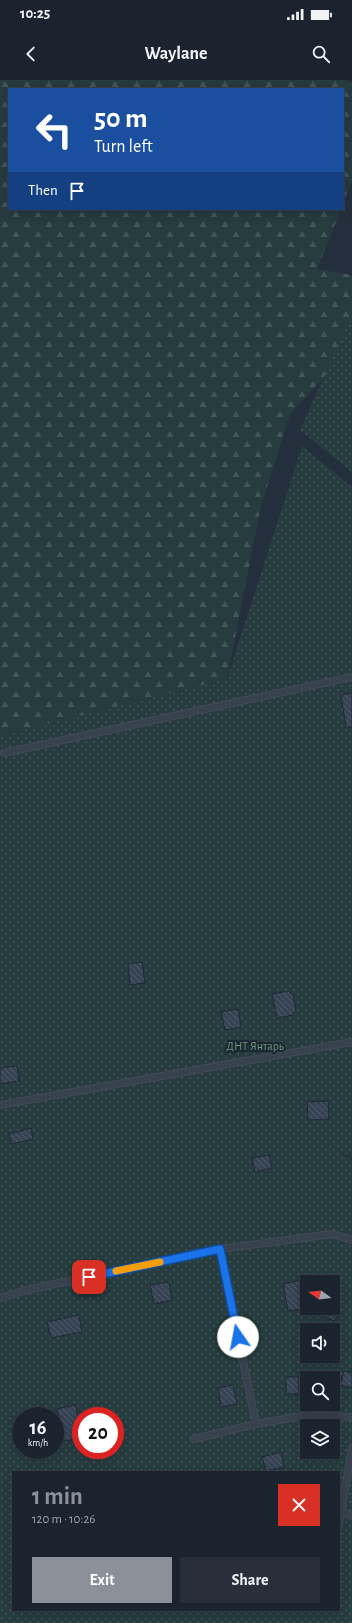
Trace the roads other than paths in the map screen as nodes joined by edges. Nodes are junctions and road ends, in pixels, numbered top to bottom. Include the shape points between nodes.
1 (352, 676) edge
2 (4, 753) dead end
3 (352, 1042) edge
4 (0, 1105) edge
5 (352, 1240) edge
6 (220, 1249) junction
7 (0, 1298) edge
8 (352, 1417) edge
9 (256, 1424) junction
10 (194, 1439) dead end
11 (352, 1448) edge
12 (342, 1512) junction
13 (352, 1516) edge
14 (340, 1520) edge

1 - 2 lane
3 - 4 lane
5 - 6 lane via 332,1234
6 - 7 lane via 30,1289
6 - 9 lane
8 - 9 lane via 308,1415
9 - 10 lane
11 - 12 lane
12 - 13 lane
12 - 14 lane

